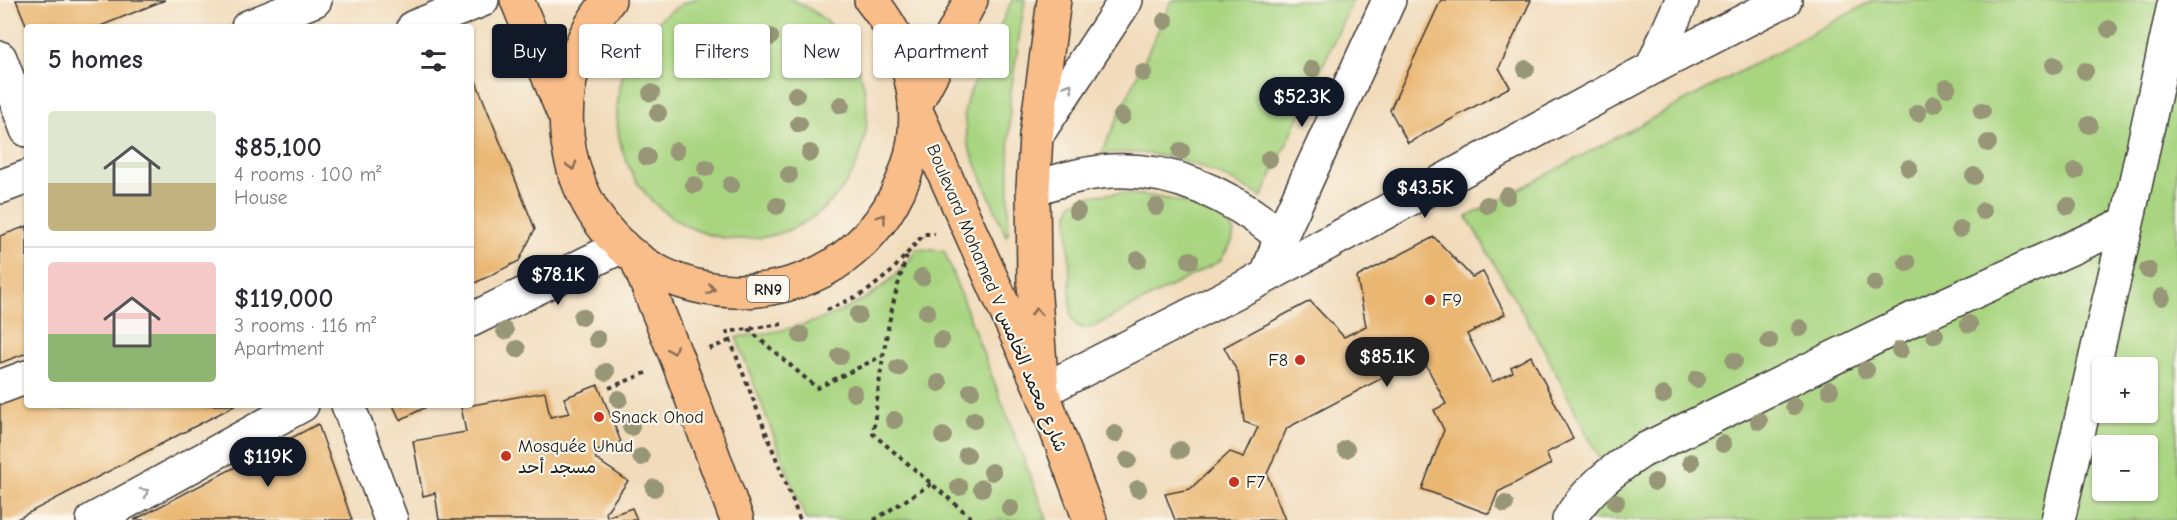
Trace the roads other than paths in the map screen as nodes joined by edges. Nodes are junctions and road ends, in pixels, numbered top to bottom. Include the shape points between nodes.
1 (315, 0) edge
2 (483, 0) edge
3 (517, 0) edge
4 (609, 0) edge
5 (871, 0) edge
6 (971, 0) edge
7 (1054, 0) edge
8 (1126, 0) edge
9 (1389, 0) edge
10 (1682, 0) edge
11 (1785, 0) edge
12 (2175, 0) edge
13 (255, 24) edge
14 (422, 24) edge
15 (0, 58) edge
16 (1652, 68) junction
17 (2167, 84) edge
18 (915, 107) junction
19 (565, 116) junction
20 (19, 123) edge
21 (1036, 136) junction
22 (24, 178) edge
23 (0, 187) edge
24 (1033, 189) junction
25 (2127, 223) junction
26 (1281, 236) junction
27 (629, 251) junction
28 (1267, 276) junction
29 (474, 319) edge
30 (24, 378) edge
31 (0, 387) edge
32 (1042, 391) junction
33 (297, 408) edge
34 (349, 408) edge
35 (93, 520) edge
36 (391, 520) edge
37 (736, 520) edge
38 (1090, 520) edge
39 (1569, 520) edge
40 (2058, 520) edge

1 - 13 street
2 - 14 street
3 - 19 main road
4 - 19 main road, RN9 via 591,23 579,48 567,88
5 - 18 main road, RN9 via 904,54
6 - 18 main road, RN9
7 - 21 main road
21 -> 8 street
9 - 26 street
10 - 16 street
11 - 16 street
12 - 17 street
15 - 20 street
16 - 28 street
17 - 25 street
27 -> 18 main road, RN9 via 684,282 723,291 778,287 816,274 861,244 894,201 913,151
18 - 32 main road, Boulevard Mohamed V شارع محمد الخامس / RN9
19 -> 27 main road, RN9 via 567,147 579,187 601,223
21 - 24 main road
22 - 23 street
24 - 26 street via 1082,175 1152,172 1218,193
32 -> 24 main road via 1034,284
25 - 39 street via 1913,319 1642,451 1587,493
25 - 40 street
26 - 28 street
27 - 29 street
27 -> 37 main road, RN9 via 678,361
28 - 32 street
30 - 31 street
32 - 38 main road, Boulevard Mohamed V شارع محمد الخامس / RN9
35 -> 33 street
34 - 36 street

